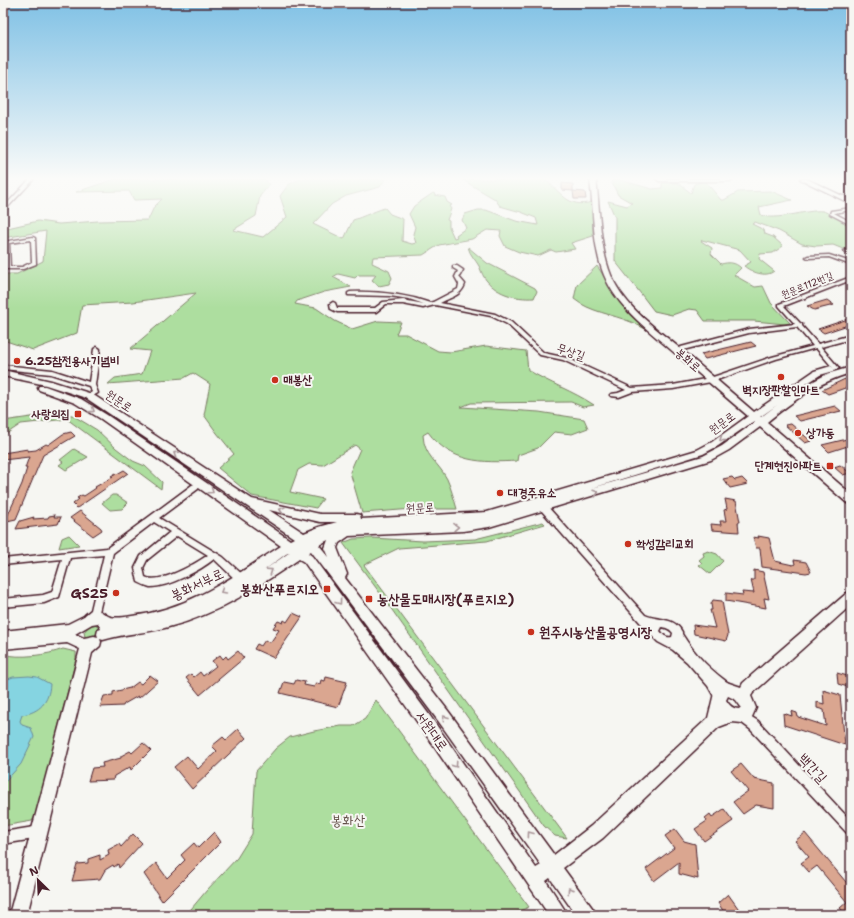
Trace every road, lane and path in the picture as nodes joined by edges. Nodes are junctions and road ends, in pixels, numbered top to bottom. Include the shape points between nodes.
1 (598, 222) edge
2 (603, 222) edge
3 (5, 243) edge
4 (808, 257) dead end
5 (851, 264) edge
6 (455, 267) dead end
7 (5, 268) edge
8 (851, 278) edge
9 (350, 294) dead end
10 (333, 304) dead end
11 (433, 304) junction
12 (800, 325) junction
13 (851, 337) edge
14 (818, 347) junction
15 (97, 348) dead end
16 (682, 348) junction
17 (851, 365) edge
18 (3, 367) edge
19 (839, 370) junction
20 (851, 370) edge
21 (3, 373) edge
22 (3, 378) edge
23 (714, 378) junction
24 (92, 385) junction
25 (631, 390) junction
26 (613, 395) dead end
27 (89, 396) junction
28 (760, 417) junction
29 (195, 487) dead end
30 (851, 491) edge
31 (243, 499) junction
32 (851, 500) edge
33 (542, 504) junction
34 (154, 518) junction
35 (462, 519) junction
36 (361, 531) junction
37 (176, 532) junction
38 (307, 540) junction
39 (295, 549) junction
40 (110, 551) junction
41 (214, 555) junction
42 (67, 556) junction
43 (3, 562) edge
44 (241, 580) junction
45 (347, 588) junction
46 (851, 597) edge
47 (3, 603) edge
48 (638, 614) junction
49 (83, 623) junction
50 (660, 624) junction
51 (93, 633) junction
52 (656, 634) junction
53 (678, 636) junction
54 (3, 637) edge
55 (3, 643) edge
56 (670, 643) junction
57 (719, 699) junction
58 (740, 701) junction
59 (714, 722) junction
60 (851, 829) edge
61 (40, 832) junction
62 (3, 838) edge
63 (553, 866) junction
64 (534, 880) junction
65 (18, 915) edge
66 (559, 915) edge
67 (587, 915) edge

1 - 23 street, 봉화로 via 604,265 613,286 636,314
2 - 16 street, 봉화로 via 608,257 614,276 631,302
3 - 7 street
3 - 7 street via 32,238 34,263 23,268
4 - 5 street via 829,256
6 - 11 street, 무상길 via 461,270 457,277 462,284 460,290
8 - 12 street, 원문로112번길 via 781,305
9 - 11 street, 무상길 via 372,293 408,297
10 - 11 street, 무상길 via 337,310 376,310 385,303 403,302 423,306
11 - 25 street, 무상길 via 501,318 525,336 542,354 565,359
12 - 14 street, 원문로112번길
12 - 16 street via 749,331
13 - 14 street, 무상길
14 - 19 street, 원문로112번길
14 - 23 street, 무상길 via 774,358
15 - 24 street
16 - 23 street, 봉화로
17 - 19 street, 원문로
18 - 24 street via 52,372
19 - 20 street, 원문로
19 - 28 street, 원문로
21 - 27 street, 원문로
22 -> 39 street, 원문로 via 78,401
23 - 25 street, 무상길 via 658,389
23 - 28 street, 봉화로
24 - 27 street via 95,393
25 - 26 street
31 -> 27 street, 원문로
28 - 30 street, 봉화로
28 - 32 street, 봉화로
28 - 33 street, 원문로 via 708,448
29 - 34 street
35 -> 31 street via 320,518
31 - 38 street, 원문로
33 - 35 street, 원문로
36 -> 33 street, 원문로 via 463,527 489,523
33 - 48 street
34 - 37 street
34 - 40 street
35 - 38 street, 원문로 via 346,525
36 - 38 street, 원문로 via 342,532
36 - 45 street via 342,535 334,540 331,548
37 - 41 street
37 - 41 street via 144,558 139,568 141,579 149,583 162,580 203,564
38 - 39 street
38 - 45 street, 서원대로
39 - 44 street, 봉화서부로
51 -> 39 street, 봉화서부로 via 139,629 209,608 245,588
39 -> 64 street, 서원대로 via 308,559 426,721
40 - 42 street
40 - 51 street
41 - 44 street
42 - 43 street
42 - 47 street via 56,594 44,599
44 -> 51 street, 봉화서부로 via 211,598 178,611
63 -> 45 street, 서원대로
46 - 58 street
48 - 50 street via 648,621
48 - 52 street
49 - 51 street
49 - 51 street via 75,633
49 - 54 street via 70,630
50 - 52 street via 656,628
50 - 53 street via 673,626
51 - 55 street, 봉화서부로
51 - 61 street
52 - 56 street
53 - 56 street via 676,641
53 - 58 street, 백간길 via 709,673
56 - 57 street via 681,650 711,682
57 - 58 street via 722,691
57 - 58 street via 724,710
57 - 59 street
58 - 59 street
58 - 60 street, 백간길 via 754,725
59 - 63 street via 597,832
61 - 62 street
61 - 65 street
63 - 64 street
67 -> 63 street, 서원대로
64 - 66 street, 서원대로

